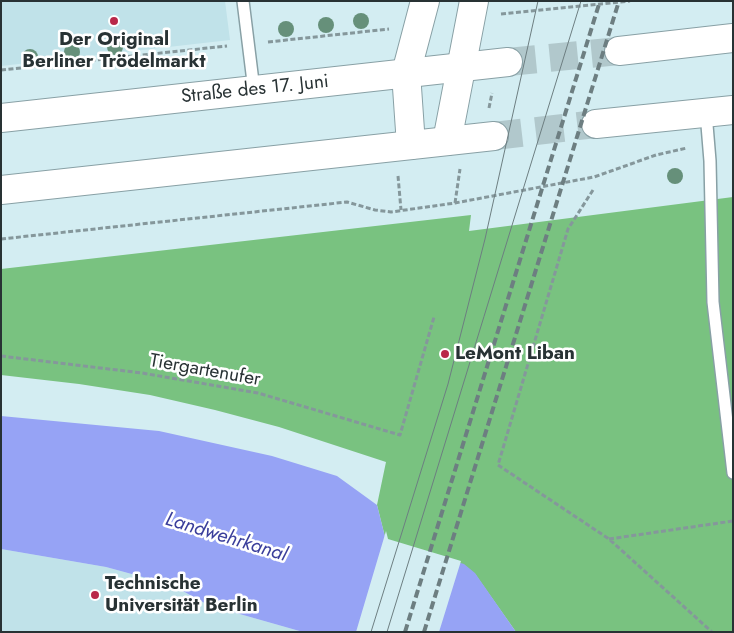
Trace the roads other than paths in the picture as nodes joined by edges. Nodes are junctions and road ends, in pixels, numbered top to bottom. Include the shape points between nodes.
1 (243, 1) edge
2 (425, 1) edge
3 (474, 1) edge
4 (733, 38) edge
5 (619, 51) tunnel mouth
6 (508, 62) tunnel mouth
7 (461, 67) junction
8 (406, 73) junction
9 (254, 90) junction
10 (733, 110) edge
11 (706, 113) junction
12 (1, 118) edge
13 (491, 124) tunnel mouth
14 (596, 124) tunnel mouth
15 (447, 141) junction
16 (411, 145) junction
17 (1, 190) edge
18 (733, 473) edge

1 - 9 lane
2 - 8 main road
3 - 7 main road
4 - 5 main road
6 - 7 main road, Straße des 17. Juni
7 - 8 main road, Straße des 17. Juni
7 - 15 main road
8 - 9 main road, Straße des 17. Juni
8 - 16 main road
9 - 12 main road, Straße des 17. Juni
10 - 11 main road
11 - 14 main road
11 - 18 lane via 713,302
13 - 15 main road
15 - 16 main road
16 - 17 main road

